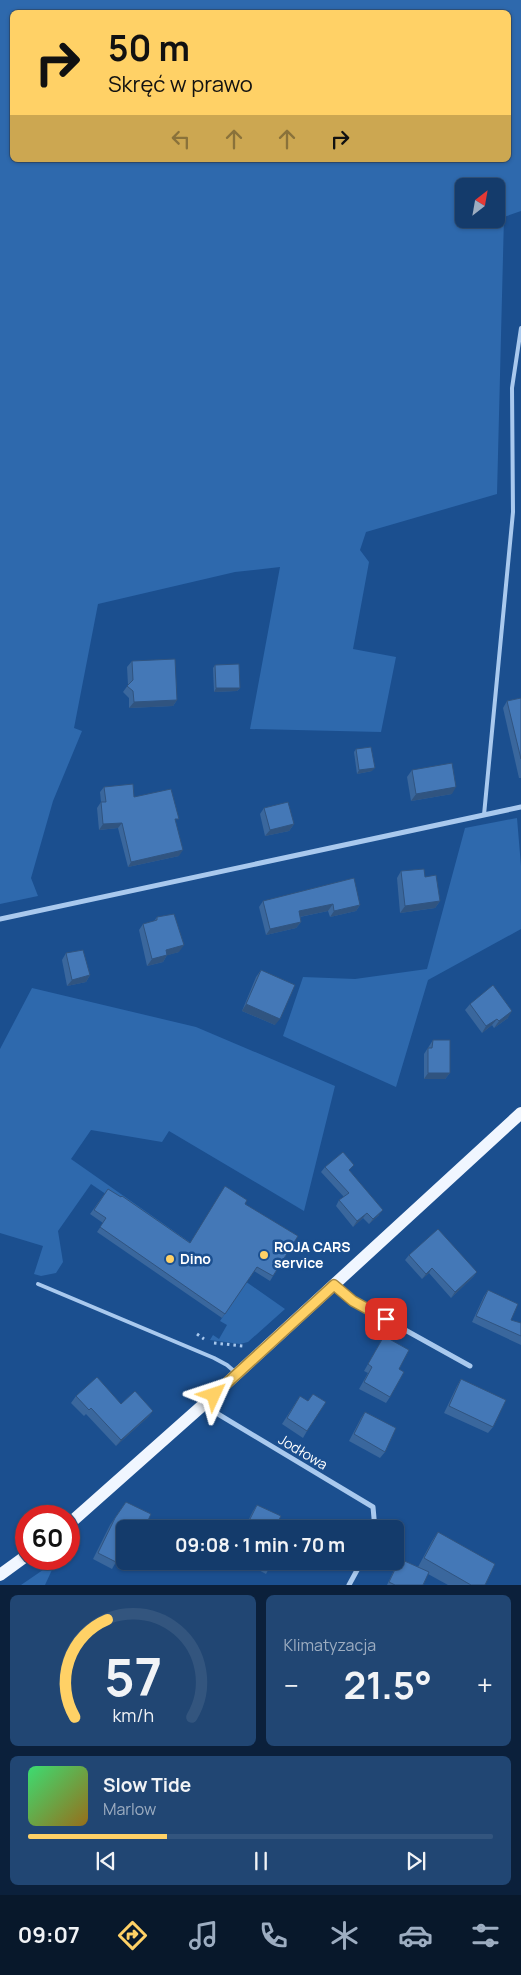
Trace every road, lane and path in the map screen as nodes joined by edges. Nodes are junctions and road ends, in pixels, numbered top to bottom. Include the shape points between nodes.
1 (521, 328) edge
2 (521, 807) edge
3 (484, 815) junction
4 (0, 919) edge
5 (521, 1113) edge
6 (38, 1284) dead end
7 (334, 1285) junction
8 (197, 1334) dead end
9 (251, 1344) dead end
10 (470, 1366) dead end
11 (236, 1374) junction
12 (203, 1405) junction
13 (80, 1514) edge
14 (374, 1520) edge
15 (15, 1564) edge
16 (357, 1570) edge
17 (0, 1575) edge
18 (349, 1585) edge

1 - 3 lane via 512,388 513,512
2 - 3 street
3 - 4 street
5 - 7 main road
6 - 11 lane via 214,1358
7 - 10 street via 353,1301
7 - 11 main road
8 - 9 path via 209,1342 240,1347
11 - 12 main road
12 - 13 main road
12 - 14 street, Jodłowa via 373,1507
15 - 17 main road
16 - 18 street

